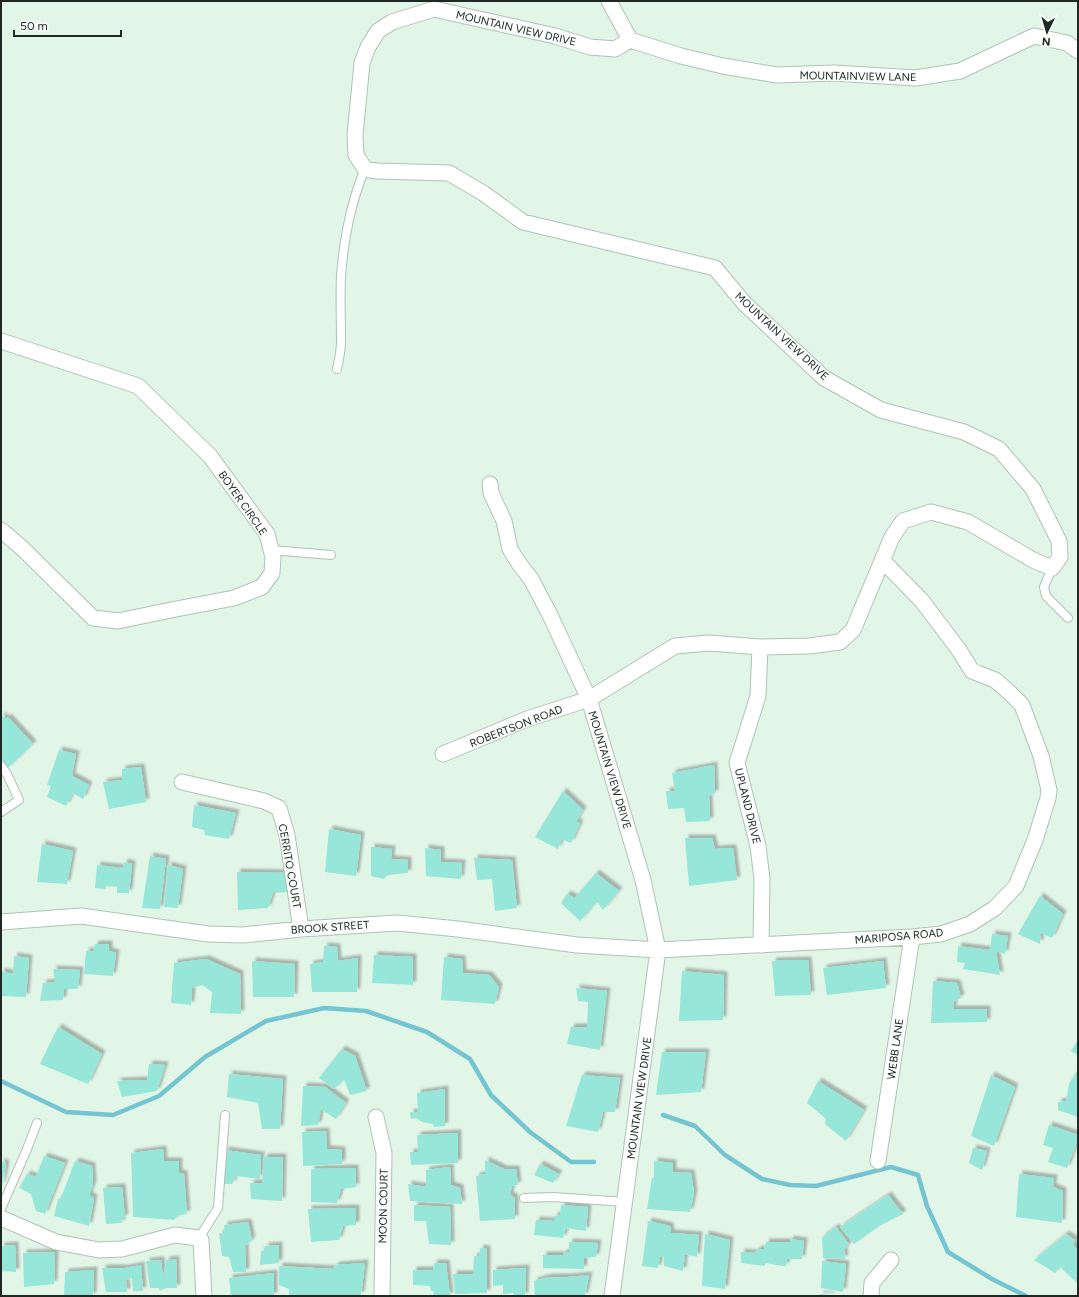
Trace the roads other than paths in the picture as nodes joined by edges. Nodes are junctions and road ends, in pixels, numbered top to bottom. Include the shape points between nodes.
1 (609, 1) edge
2 (630, 40) junction
3 (1078, 51) edge
4 (365, 169) junction
5 (1, 341) edge
6 (337, 369) dead end
7 (490, 484) dead end
8 (1, 530) edge
9 (271, 550) junction
10 (331, 555) dead end
11 (882, 560) junction
12 (1052, 568) junction
13 (1068, 618) dead end
14 (760, 647) junction
15 (589, 699) junction
16 (443, 754) dead end
17 (1, 766) edge
18 (182, 782) dead end
19 (1, 812) edge
20 (1, 922) edge
21 (301, 929) junction
22 (912, 937) junction
23 (761, 945) junction
24 (658, 950) junction
25 (226, 1115) dead end
26 (376, 1117) dead end
27 (37, 1123) dead end
28 (878, 1161) dead end
29 (524, 1198) dead end
30 (625, 1202) junction
31 (1, 1209) edge
32 (1, 1218) edge
33 (199, 1238) junction
34 (891, 1260) dead end
35 (204, 1296) edge
36 (382, 1296) edge
37 (612, 1296) edge
38 (870, 1296) edge

1 - 2 street
2 - 3 street, MOUNTAINVIEW LANE via 681,56 777,75 834,73 916,78 931,76 960,71 1034,36 1067,43
2 - 4 street, MOUNTAIN VIEW DRIVE via 614,49 590,46 434,9 392,22 378,31 362,63 355,135 356,155
4 - 6 lane via 357,188 347,227 341,277 341,342
4 - 12 street, MOUNTAIN VIEW DRIVE via 449,173 483,193 523,222 715,268 744,303 824,378 881,410 964,432 999,449 1034,489 1059,541 1060,557
5 - 9 street, BOYER CIRCLE via 138,386 210,456 267,534
7 - 15 street via 491,493 504,521 510,549 531,579 550,615
8 - 9 street, BOYER CIRCLE via 93,618 118,621 234,598 262,587 272,573
9 - 10 lane
11 - 12 street, MOUNTAIN VIEW DRIVE via 892,537 903,521 931,512 968,522 1033,560
11 - 14 street, MOUNTAIN VIEW DRIVE via 853,630 840,642
11 - 22 street, MARIPOSA ROAD via 922,600 972,671 995,680 1022,705 1041,756 1049,790 1035,840 1016,886 995,908 970,924 941,934
12 - 13 lane via 1044,587 1046,596
14 - 15 street, MOUNTAIN VIEW DRIVE via 709,643 675,646
14 - 23 street, UPLAND DRIVE via 758,696 737,763 758,846 762,879
15 - 16 street, ROBERTSON ROAD via 527,719
15 - 24 street, MOUNTAIN VIEW DRIVE via 643,880
17 - 19 lane via 19,800
18 - 21 street, CERRITO COURT via 264,801 279,808 287,835
20 - 21 street, BROOK STREET via 81,916 208,934 243,935
21 - 24 street, BROOK STREET via 397,922 577,945
22 - 23 street, MARIPOSA ROAD
22 - 28 street, WEBB LANE
23 - 24 street, MARIPOSA ROAD
24 - 30 street, MOUNTAIN VIEW DRIVE
25 - 33 lane via 218,1208
26 - 36 street, MOON COURT via 384,1153
27 - 31 lane
29 - 30 lane via 553,1197
30 - 37 street, MOUNTAIN VIEW DRIVE
32 - 33 street via 56,1242 99,1250 122,1249 175,1235
33 - 35 street
34 - 38 street via 872,1283

